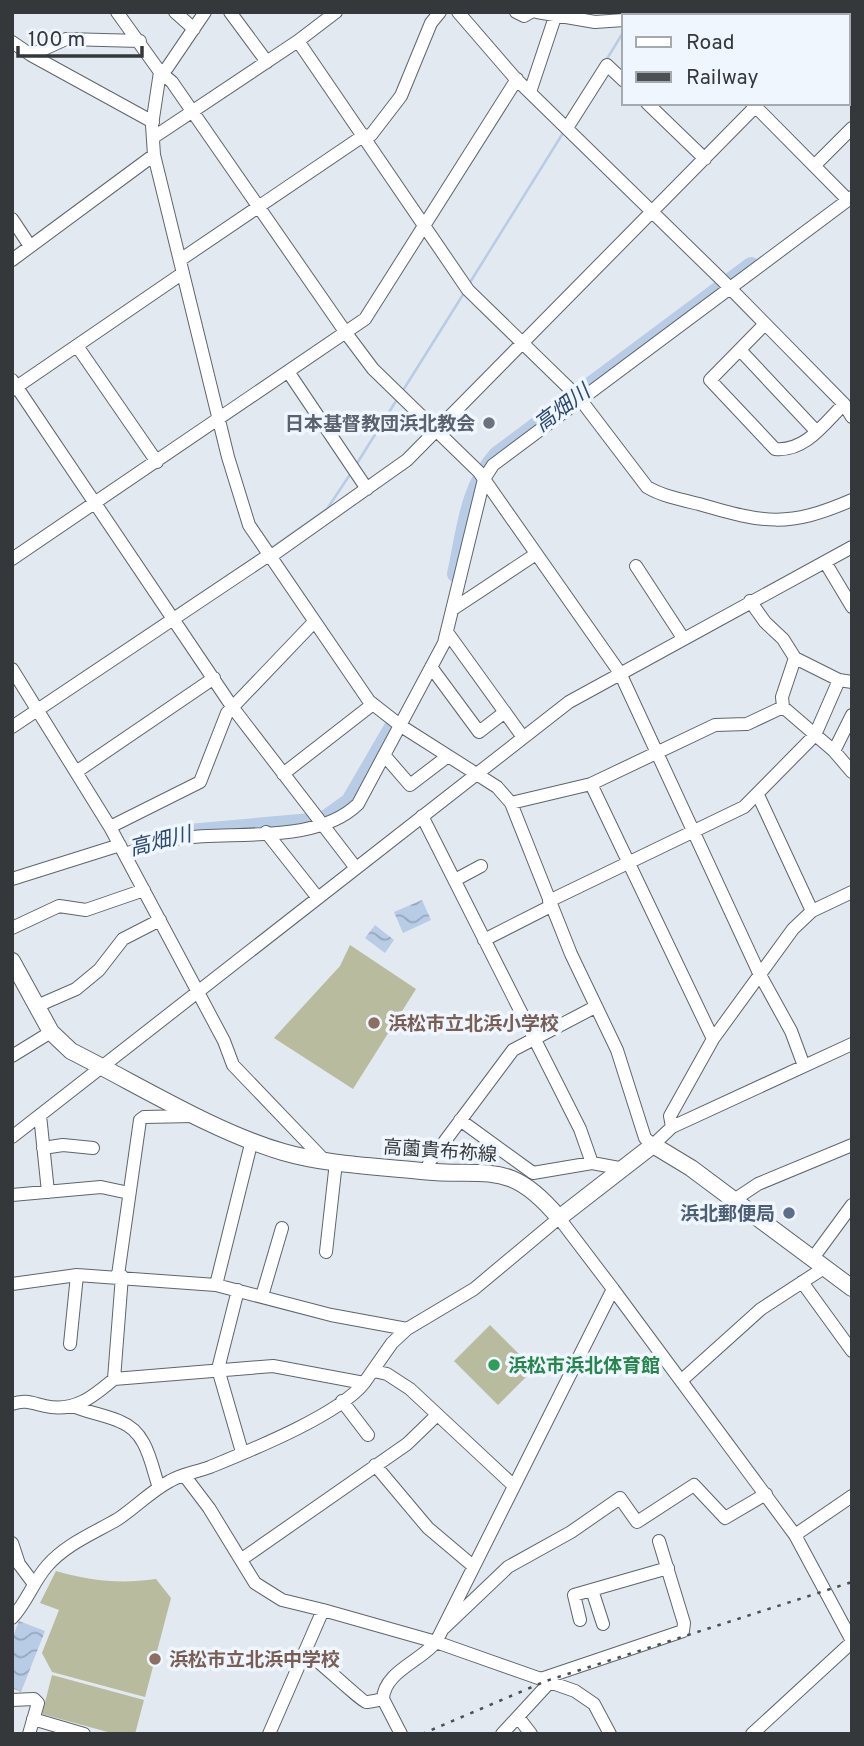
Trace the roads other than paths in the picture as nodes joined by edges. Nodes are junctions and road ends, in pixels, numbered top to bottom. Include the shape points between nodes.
1 (117, 12) edge
2 (175, 12) edge
3 (205, 12) edge
4 (230, 12) edge
5 (336, 12) edge
6 (440, 12) edge
7 (458, 12) edge
8 (516, 12) edge
9 (531, 12) edge
10 (537, 12) edge
11 (555, 17) junction
12 (622, 20) edge
13 (194, 29) junction
14 (140, 41) junction
15 (298, 41) junction
16 (12, 42) edge
17 (31, 55) junction
18 (267, 62) junction
19 (160, 72) junction
20 (517, 79) junction
21 (622, 79) edge
22 (530, 92) junction
23 (649, 105) edge
24 (754, 105) edge
25 (756, 105) edge
26 (193, 111) junction
27 (153, 122) junction
28 (567, 128) junction
29 (852, 128) edge
30 (363, 136) junction
31 (154, 137) junction
32 (154, 155) junction
33 (705, 159) junction
34 (815, 165) junction
35 (848, 197) edge
36 (260, 208) junction
37 (652, 212) junction
38 (12, 219) edge
39 (424, 227) junction
40 (30, 246) junction
41 (12, 260) edge
42 (180, 260) junction
43 (183, 274) junction
44 (727, 285) junction
45 (765, 324) junction
46 (346, 333) junction
47 (524, 343) junction
48 (77, 346) junction
49 (740, 350) junction
50 (289, 373) junction
51 (14, 385) edge
52 (577, 396) junction
53 (844, 404) junction
54 (852, 416) edge
55 (219, 419) junction
56 (438, 431) junction
57 (816, 431) junction
58 (157, 462) junction
59 (482, 476) junction
60 (367, 489) junction
61 (852, 499) edge
62 (95, 503) junction
63 (852, 547) edge
64 (268, 554) junction
65 (536, 554) junction
66 (12, 559) edge
67 (825, 562) junction
68 (636, 566) dead end
69 (750, 601) junction
70 (852, 607) edge
71 (453, 610) junction
72 (173, 619) junction
73 (314, 622) junction
74 (447, 632) junction
75 (683, 638) junction
76 (794, 658) junction
77 (432, 667) junction
78 (12, 669) edge
79 (620, 673) junction
80 (214, 678) junction
81 (846, 681) edge
82 (373, 705) junction
83 (783, 707) junction
84 (233, 708) junction
85 (38, 710) junction
86 (505, 712) junction
87 (852, 715) edge
88 (401, 726) junction
89 (12, 727) edge
90 (815, 735) junction
91 (522, 736) junction
92 (834, 751) junction
93 (659, 753) junction
94 (384, 755) junction
95 (448, 756) junction
96 (852, 771) edge
97 (76, 772) junction
98 (476, 773) junction
99 (283, 774) junction
100 (591, 784) junction
101 (758, 795) junction
102 (511, 803) junction
103 (422, 816) junction
104 (323, 826) junction
105 (110, 827) junction
106 (266, 832) junction
107 (695, 832) junction
108 (123, 850) junction
109 (629, 864) junction
110 (481, 866) dead end
111 (356, 868) junction
112 (12, 879) edge
113 (455, 880) junction
114 (144, 890) junction
115 (852, 892) edge
116 (318, 898) junction
117 (550, 904) junction
118 (812, 911) junction
119 (160, 920) junction
120 (12, 928) edge
121 (484, 940) junction
122 (13, 965) edge
123 (759, 973) junction
124 (197, 991) junction
125 (37, 1006) junction
126 (595, 1007) junction
127 (51, 1031) junction
128 (534, 1039) junction
129 (713, 1039) junction
130 (852, 1044) edge
131 (12, 1056) edge
132 (102, 1066) junction
133 (804, 1066) junction
134 (40, 1115) junction
135 (200, 1116) junction
136 (460, 1120) junction
137 (672, 1127) junction
138 (13, 1136) edge
139 (252, 1140) junction
140 (653, 1145) junction
141 (852, 1145) edge
142 (93, 1147) dead end
143 (43, 1148) junction
144 (330, 1161) junction
145 (593, 1163) junction
146 (620, 1168) junction
147 (426, 1172) junction
148 (48, 1192) junction
149 (129, 1193) junction
150 (12, 1195) edge
151 (734, 1200) junction
152 (852, 1205) edge
153 (559, 1217) junction
154 (282, 1228) dead end
155 (326, 1252) dead end
156 (818, 1263) junction
157 (77, 1275) junction
158 (120, 1275) junction
159 (802, 1282) junction
160 (12, 1284) edge
161 (216, 1285) junction
162 (852, 1288) edge
163 (613, 1289) junction
164 (238, 1290) junction
165 (262, 1296) junction
166 (407, 1329) junction
167 (70, 1344) dead end
168 (850, 1347) edge
169 (218, 1369) junction
170 (374, 1371) junction
171 (114, 1379) junction
172 (682, 1380) junction
173 (364, 1383) junction
174 (342, 1401) junction
175 (12, 1404) edge
176 (73, 1406) junction
177 (436, 1416) junction
178 (368, 1435) dead end
179 (242, 1452) junction
180 (375, 1465) junction
181 (184, 1475) junction
182 (514, 1486) junction
183 (159, 1488) junction
184 (766, 1494) junction
185 (852, 1496) edge
186 (795, 1535) junction
187 (659, 1541) dead end
188 (12, 1543) edge
189 (242, 1559) junction
190 (16, 1566) edge
191 (473, 1566) junction
192 (668, 1568) junction
193 (34, 1584) junction
194 (592, 1590) junction
195 (323, 1610) junction
196 (12, 1619) edge
197 (580, 1620) dead end
198 (603, 1623) dead end
199 (439, 1636) junction
200 (852, 1642) edge
201 (305, 1651) junction
202 (545, 1681) junction
203 (383, 1699) junction
204 (12, 1700) edge
205 (518, 1717) junction
206 (33, 1719) junction
207 (29, 1734) edge
208 (83, 1734) edge
209 (269, 1734) edge
210 (401, 1734) edge
211 (502, 1734) edge
212 (531, 1734) edge
213 (610, 1734) edge
214 (751, 1734) edge

1 - 14 street
2 - 13 street
3 - 13 street
4 - 18 street
5 - 15 street
6 - 30 street via 431,23 401,96 384,122 371,135
7 - 20 street
8 - 9 street via 524,16
10 - 11 street
11 - 12 street
11 - 22 street
13 - 19 street
14 - 17 street via 66,38
14 - 19 street
15 - 18 street
15 - 30 street
16 - 17 street
17 - 27 street
18 - 26 street
19 - 26 street
19 - 27 street
20 - 22 street
20 - 39 street
21 - 28 street via 607,65
22 - 28 street
23 - 33 street
24 - 33 street
25 - 34 street
26 - 31 street
26 - 36 street
27 - 31 street
28 - 37 street
29 - 34 street
30 - 36 street
30 - 39 street
31 - 32 street
32 - 40 street
32 - 42 street
33 - 37 street
34 - 35 street
35 - 44 street
36 - 42 street
36 - 46 street
37 - 44 street
37 - 47 street
38 - 40 street
39 - 46 street via 372,312
39 - 47 street via 468,290
40 - 41 street
42 - 43 street
43 - 48 street
43 - 55 street
44 - 45 street
44 - 52 street
45 - 49 street
45 - 53 street
46 - 50 street
46 - 56 street via 373,369
47 - 52 street
47 - 56 street
48 - 51 street
48 - 58 street
49 - 57 street
49 - 57 street via 710,380 719,391 775,449 800,446
50 - 55 street
50 - 60 street
51 - 62 street
52 - 59 street
52 - 61 street via 642,483 663,494 760,521 813,517
53 - 54 street
53 - 57 street
55 - 58 street
55 - 64 street via 242,510
56 - 59 street
56 - 60 street
58 - 62 street
59 - 65 street
59 - 71 street
60 - 64 street
62 - 66 street
62 - 72 street
63 - 67 street
64 - 72 street
64 - 73 street
65 - 71 street
65 - 79 street
67 - 69 street
67 - 70 street
68 - 75 street
69 - 75 street
69 - 76 street
71 - 74 street
72 - 80 street
72 - 85 street
73 - 82 street
73 - 84 street
74 - 77 street
74 - 86 street
75 - 79 street
76 - 81 street
76 - 83 street
77 - 86 street via 479,732
77 - 88 street
78 - 85 street
79 - 91 street
79 - 93 street
80 - 84 street
80 - 97 street
81 - 90 street
82 - 88 street
82 - 99 street
83 - 90 street
83 - 93 street via 747,724 715,726
84 - 99 street
84 - 105 street via 222,723 200,782
85 - 89 street
85 - 97 street
86 - 91 street
87 - 92 street
88 - 94 street
88 - 95 street
90 - 92 street
90 - 101 street
91 - 98 street
92 - 96 street
93 - 100 street
93 - 107 street
94 - 95 street via 410,785
94 - 104 street via 358,804
95 - 98 street
97 - 105 street
98 - 102 street
98 - 103 street
99 - 104 street
100 - 102 street
100 - 109 street
101 - 107 street via 732,815
101 - 118 street
102 - 117 street
103 - 111 street
103 - 113 street
104 - 106 street
104 - 111 street
105 - 108 street
106 - 108 street via 180,838
106 - 116 street
107 - 109 street
107 - 123 street
108 - 112 street
108 - 114 street
109 - 117 street
109 - 129 street
110 - 113 street
111 - 116 street
113 - 121 street
114 - 119 street
114 - 120 street via 86,910 59,906
115 - 118 street
116 - 124 street
117 - 121 street
117 - 126 street
118 - 123 street
119 - 124 street
119 - 125 street via 123,939 99,970 76,989
121 - 128 street
122 - 125 main road, 高薗貴布祢線
123 - 129 street
123 - 133 street via 791,1031
124 - 132 street
124 - 144 street via 233,1065
125 - 127 main road, 高薗貴布祢線
126 - 128 street
126 - 140 street via 626,1073 645,1138
127 - 131 street
127 - 132 main road, 高薗貴布祢線 via 71,1051
128 - 136 street via 513,1050
128 - 145 street
129 - 137 street via 670,1116
130 - 133 street
132 - 134 street
132 - 135 main road, 高薗貴布祢線
133 - 137 street
134 - 138 street
134 - 143 street
135 - 139 main road, 高薗貴布祢線
135 - 149 street via 142,1118
136 - 145 street via 533,1173
136 - 147 street
137 - 140 street
139 - 144 main road, 高薗貴布祢線 via 283,1152
139 - 161 street
140 - 146 main road
140 - 151 main road
141 - 151 street via 758,1184
142 - 143 street
143 - 148 street
144 - 147 main road, 高薗貴布祢線
144 - 155 street
145 - 146 street
146 - 153 main road
147 - 153 main road, 高薗貴布祢線 via 488,1172 514,1178 538,1193
148 - 149 street via 101,1187
148 - 150 street
149 - 158 street
151 - 156 main road
152 - 156 street
153 - 163 street
153 - 166 street via 474,1289
154 - 165 street
156 - 159 street
156 - 162 main road
157 - 158 street
157 - 160 street
157 - 167 street
158 - 161 street
158 - 171 street
159 - 168 street
159 - 172 street via 761,1309
161 - 164 street
163 - 172 street
163 - 182 street
164 - 165 street
164 - 169 street
165 - 166 street
166 - 170 street
169 - 171 street
169 - 173 street via 273,1366
169 - 179 street
170 - 173 street
170 - 177 street via 410,1389
171 - 176 street via 98,1395
172 - 184 street
173 - 174 street
174 - 178 street
174 - 179 street
175 - 176 street
176 - 183 street via 135,1430
177 - 180 street via 407,1444
177 - 182 street
179 - 181 street
180 - 189 street
180 - 191 street via 428,1528
181 - 183 street
181 - 189 street
182 - 191 street
183 - 193 street via 120,1518 74,1543 49,1563
184 - 186 street
184 - 199 street via 724,1518 694,1485 636,1522 620,1498 508,1567
185 - 186 street
186 - 200 street
187 - 192 street
188 - 190 street
189 - 195 street via 255,1583 266,1591
190 - 193 street
191 - 199 street
192 - 194 street
192 - 202 street via 683,1631
193 - 196 street
194 - 197 street via 573,1596
194 - 198 street
195 - 199 street
195 - 201 street
199 - 202 street
199 - 203 street via 386,1684
200 - 214 street
201 - 203 street via 334,1672 359,1699
201 - 209 street
202 - 205 street
202 - 213 street via 589,1699
203 - 210 street
204 - 206 street via 34,1699 38,1703
205 - 211 street
205 - 212 street
206 - 207 street
206 - 208 street

